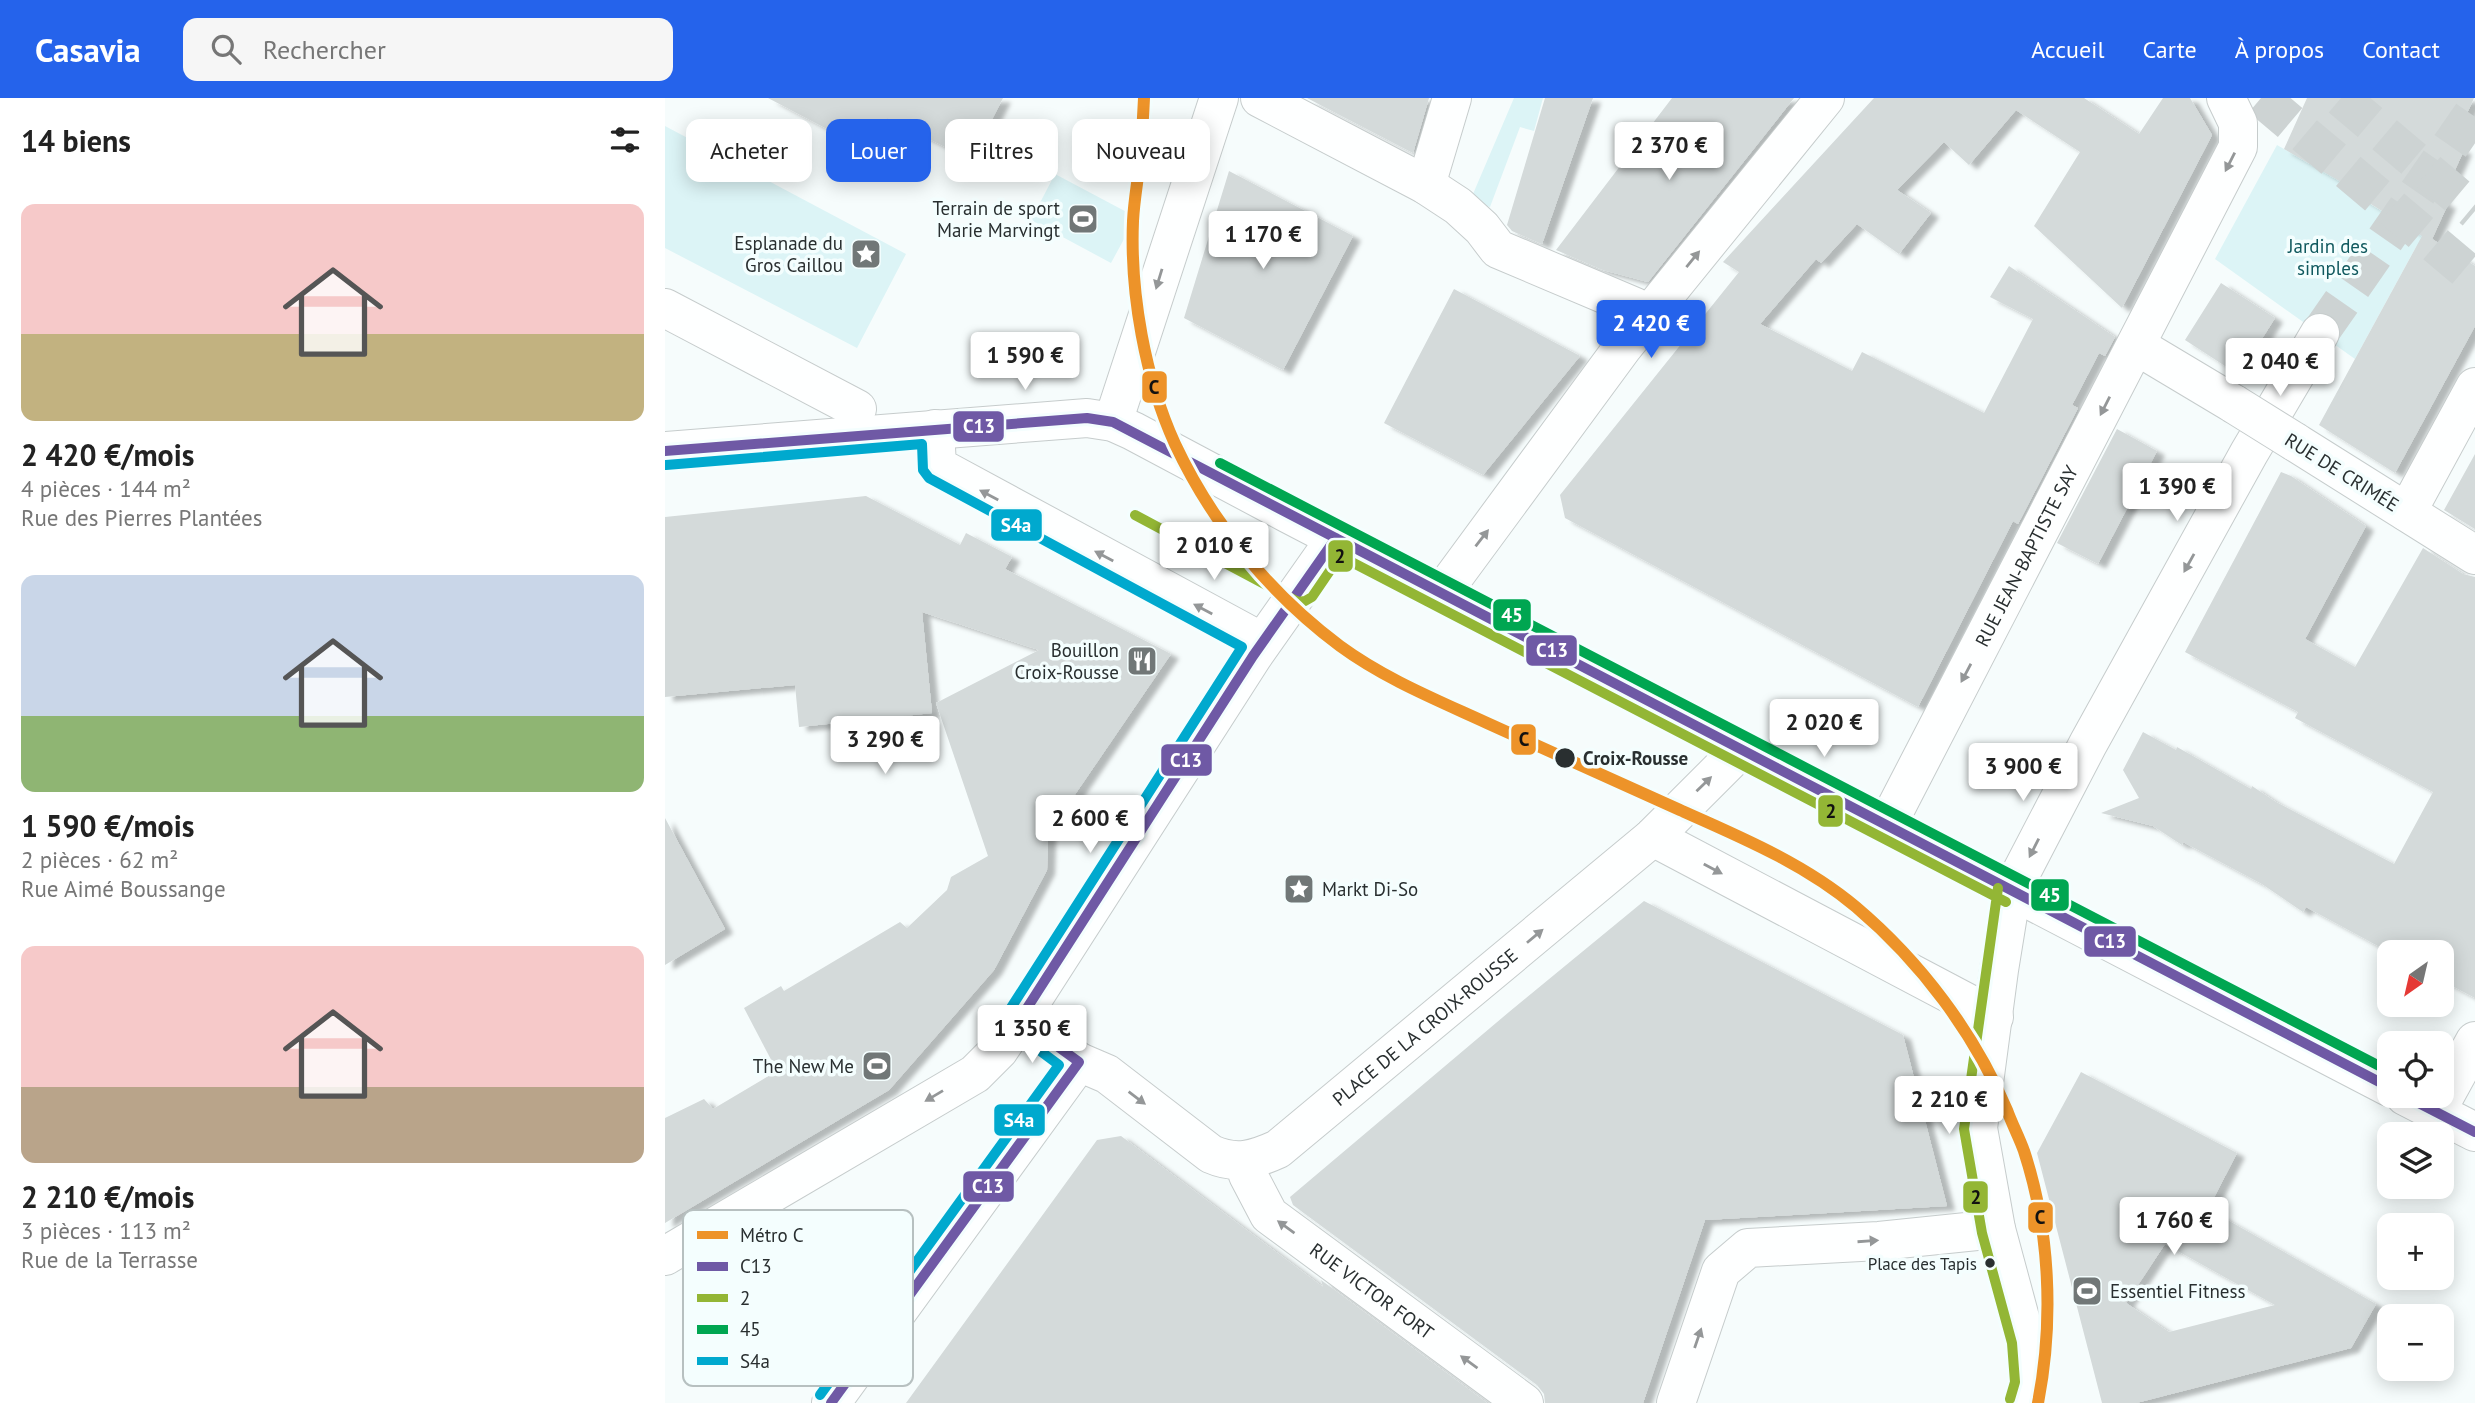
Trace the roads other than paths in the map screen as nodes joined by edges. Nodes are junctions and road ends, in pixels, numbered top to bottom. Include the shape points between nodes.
1 (1219, 98) edge
2 (1260, 98) edge
3 (1452, 98) edge
4 (1825, 98) edge
5 (2226, 98) edge
6 (1426, 186) junction
7 (1635, 307) dead end
8 (665, 308) edge
9 (2320, 333) tunnel mouth
10 (2137, 346) junction
11 (2475, 387) edge
12 (857, 409) dead end
13 (1112, 422) junction
14 (935, 429) junction
15 (665, 452) edge
16 (2407, 512) junction
17 (1336, 538) junction
18 (2475, 555) edge
19 (1442, 593) junction
20 (1262, 642) junction
21 (1741, 749) junction
22 (1887, 825) junction
23 (1653, 838) junction
24 (2012, 890) junction
25 (1994, 1017) junction
26 (1020, 1019) junction
27 (2475, 1041) edge
28 (1079, 1062) junction
29 (2454, 1065) edge
30 (2377, 1081) edge
31 (2430, 1108) edge
32 (2475, 1132) edge
33 (1248, 1161) junction
34 (743, 1210) edge
35 (1996, 1229) junction
36 (683, 1245) edge
37 (665, 1256) edge
38 (913, 1290) edge
39 (843, 1386) edge
40 (831, 1403) edge
41 (1524, 1403) edge
42 (1676, 1403) edge
43 (2024, 1403) edge

1 -> 13 street
2 - 6 street
3 - 6 street
19 -> 4 street via 1623,347
5 -> 10 street, RUE JEAN-BAPTISTE SAY via 2238,122 2238,148
6 - 7 street via 1458,206 1498,249
8 - 12 street
9 -> 24 street via 2088,744
10 - 16 street, RUE DE CRIMÉE, bridge
10 -> 22 street, RUE JEAN-BAPTISTE SAY
11 - 16 street
13 - 14 street via 1087,418
13 - 17 street
14 - 15 street
20 -> 14 street via 937,466
16 - 18 street, RUE DE CRIMÉE
17 - 19 street
17 - 20 street
19 - 21 street
20 - 26 street
21 - 22 street
23 -> 21 street, PLACE DE LA CROIX-ROUSSE
22 - 24 street
23 -> 25 street
33 -> 23 street, PLACE DE LA CROIX-ROUSSE via 1278,1149
24 - 25 street
24 - 30 street
25 - 35 street via 1978,1128
26 - 28 street
26 -> 34 street via 975,1074
27 - 29 street
28 -> 33 street via 1107,1074 1211,1154
28 - 38 street
31 - 32 street
41 -> 33 street, RUE VICTOR FORT via 1269,1215 1248,1175
42 -> 35 street via 1721,1271 1748,1248
35 - 43 street via 2025,1340 2029,1384
36 -> 37 street
39 - 40 street

